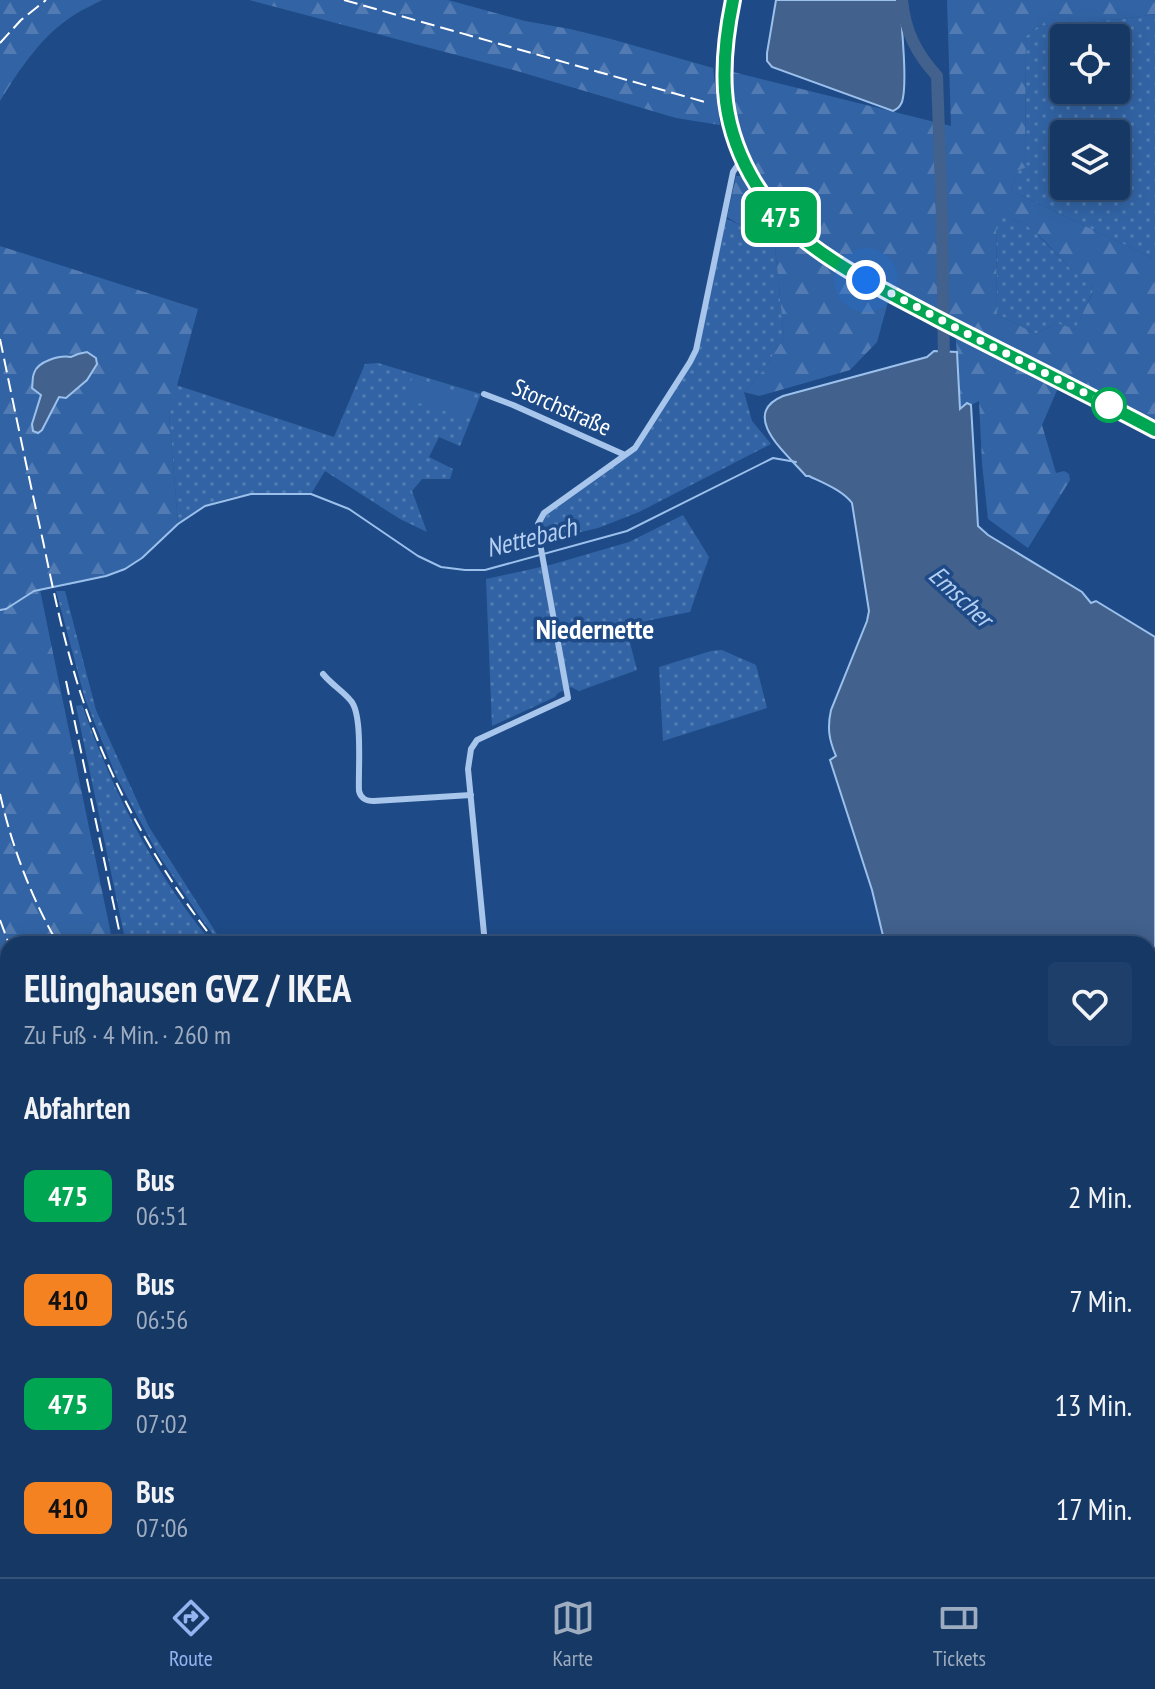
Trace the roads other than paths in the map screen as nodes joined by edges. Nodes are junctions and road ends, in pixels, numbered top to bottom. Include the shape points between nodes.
1 (733, 0) edge
2 (742, 159) junction
3 (484, 394) dead end
4 (1155, 430) edge
5 (625, 455) junction
6 (323, 674) dead end
7 (471, 795) junction
8 (484, 936) edge

1 - 2 main road via 725,90
2 - 4 main road via 760,191 794,231 836,262
2 - 5 street via 733,172 696,350 640,441
3 - 5 street, Storchstraße
5 - 7 street via 544,513 538,524 568,698 477,740 469,760
6 - 7 street via 358,714 362,798
7 - 8 street

